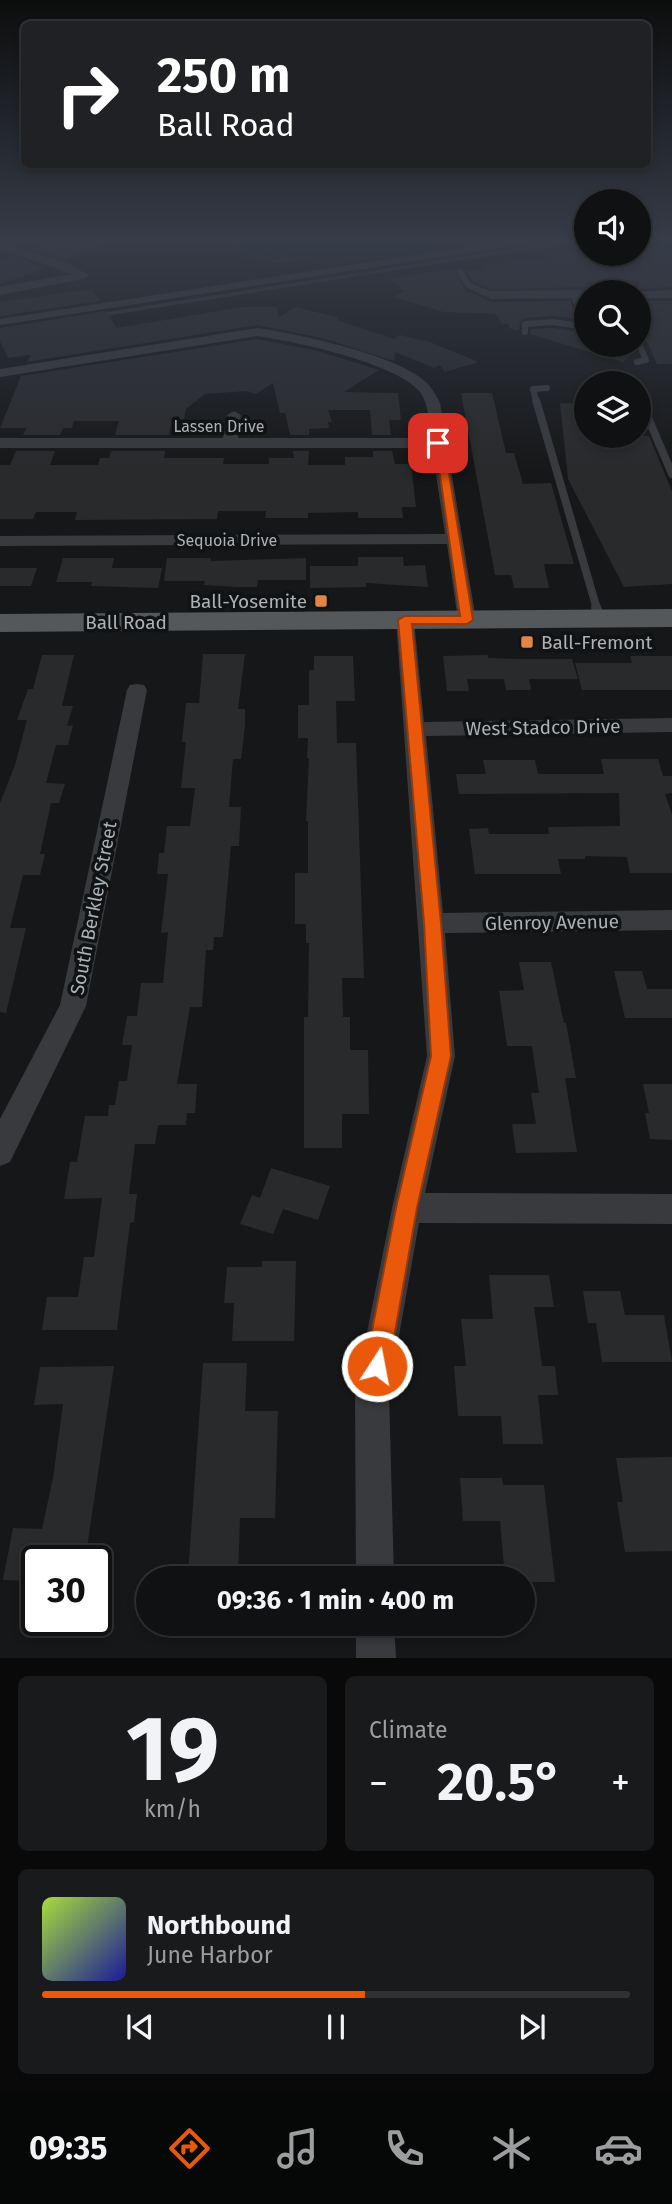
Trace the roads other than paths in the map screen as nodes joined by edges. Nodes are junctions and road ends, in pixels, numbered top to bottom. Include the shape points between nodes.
1 (36, 316) edge
2 (0, 322) edge
3 (574, 325) edge
4 (524, 332) dead end
5 (645, 357) edge
6 (637, 362) dead end
7 (0, 373) edge
8 (548, 388) dead end
9 (234, 415) dead end
10 (651, 425) edge
11 (0, 443) edge
12 (230, 443) junction
13 (438, 443) junction
14 (672, 474) edge
15 (455, 539) junction
16 (0, 541) edge
17 (672, 618) edge
18 (600, 619) junction
19 (405, 620) junction
20 (467, 620) junction
21 (0, 623) edge
22 (137, 690) dead end
23 (672, 725) edge
24 (414, 729) junction
25 (672, 920) edge
26 (432, 923) junction
27 (0, 1152) edge
28 (407, 1208) junction
29 (672, 1209) edge
30 (374, 1566) edge
31 (375, 1636) edge
32 (376, 1658) edge

1 - 2 lane
3 - 4 lane via 525,324
5 - 6 lane
7 - 13 street via 219,336 281,334 396,370 422,385 433,403
8 - 18 lane via 533,388
9 - 12 street
10 - 14 lane
11 - 12 street, Lassen Drive
12 - 13 street, Lassen Drive
13 - 15 street
15 - 16 street, Sequoia Drive
15 - 20 street
17 - 18 main road, Ball Road
18 - 20 main road, Ball Road
19 - 20 main road, Ball Road
19 - 21 main road, Ball Road
19 - 24 street
22 - 27 street, South Berkley Street via 73,1006
23 - 24 street, West Stadco Drive
24 - 26 street
25 - 26 street, Glenroy Avenue
26 - 28 street via 441,1056
28 - 29 street
28 - 30 street via 372,1392
31 - 32 street

